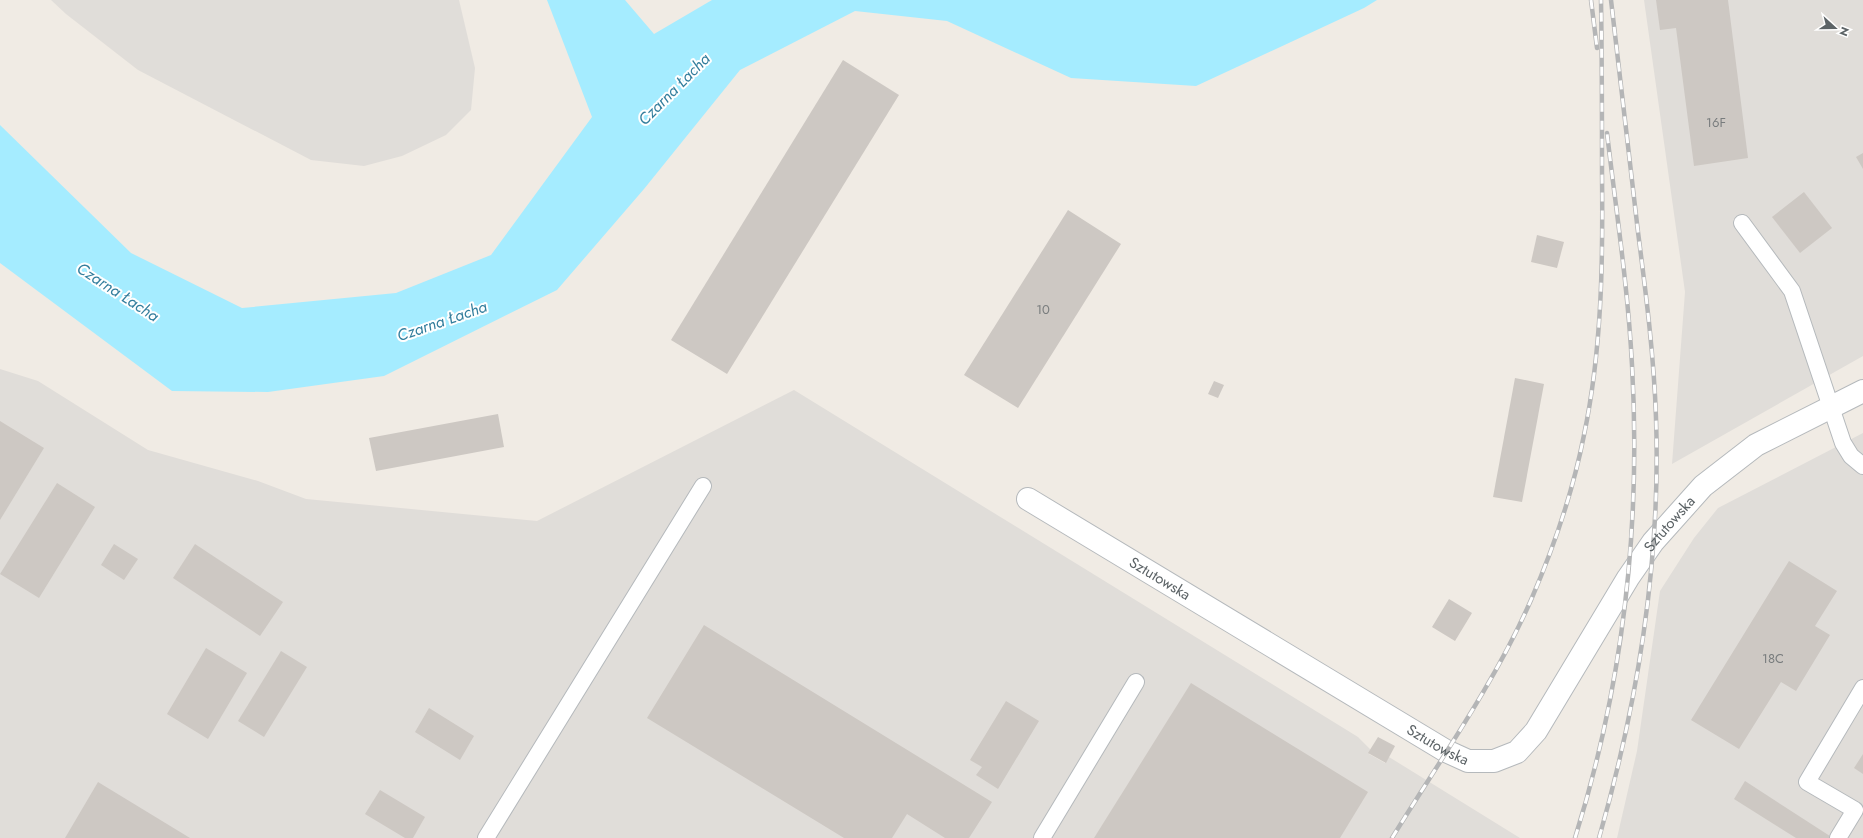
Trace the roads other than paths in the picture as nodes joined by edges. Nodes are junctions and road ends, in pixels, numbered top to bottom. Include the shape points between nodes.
1 (1742, 223) dead end
2 (1863, 391) edge
3 (1831, 408) junction
4 (1863, 466) edge
5 (703, 486) dead end
6 (1028, 499) dead end
7 (1136, 682) dead end
8 (1863, 688) edge
9 (486, 838) edge
10 (1042, 838) edge
11 (1838, 838) edge

1 - 3 lane via 1792,291
2 - 3 street, Sztutowska
3 - 4 lane via 1847,449
3 - 6 street, Sztutowska via 1756,445 1703,486 1653,542 1628,578 1536,731 1517,752 1494,761 1468,761 1446,751
5 - 9 lane
7 - 10 lane
8 - 11 lane via 1807,782 1855,810

